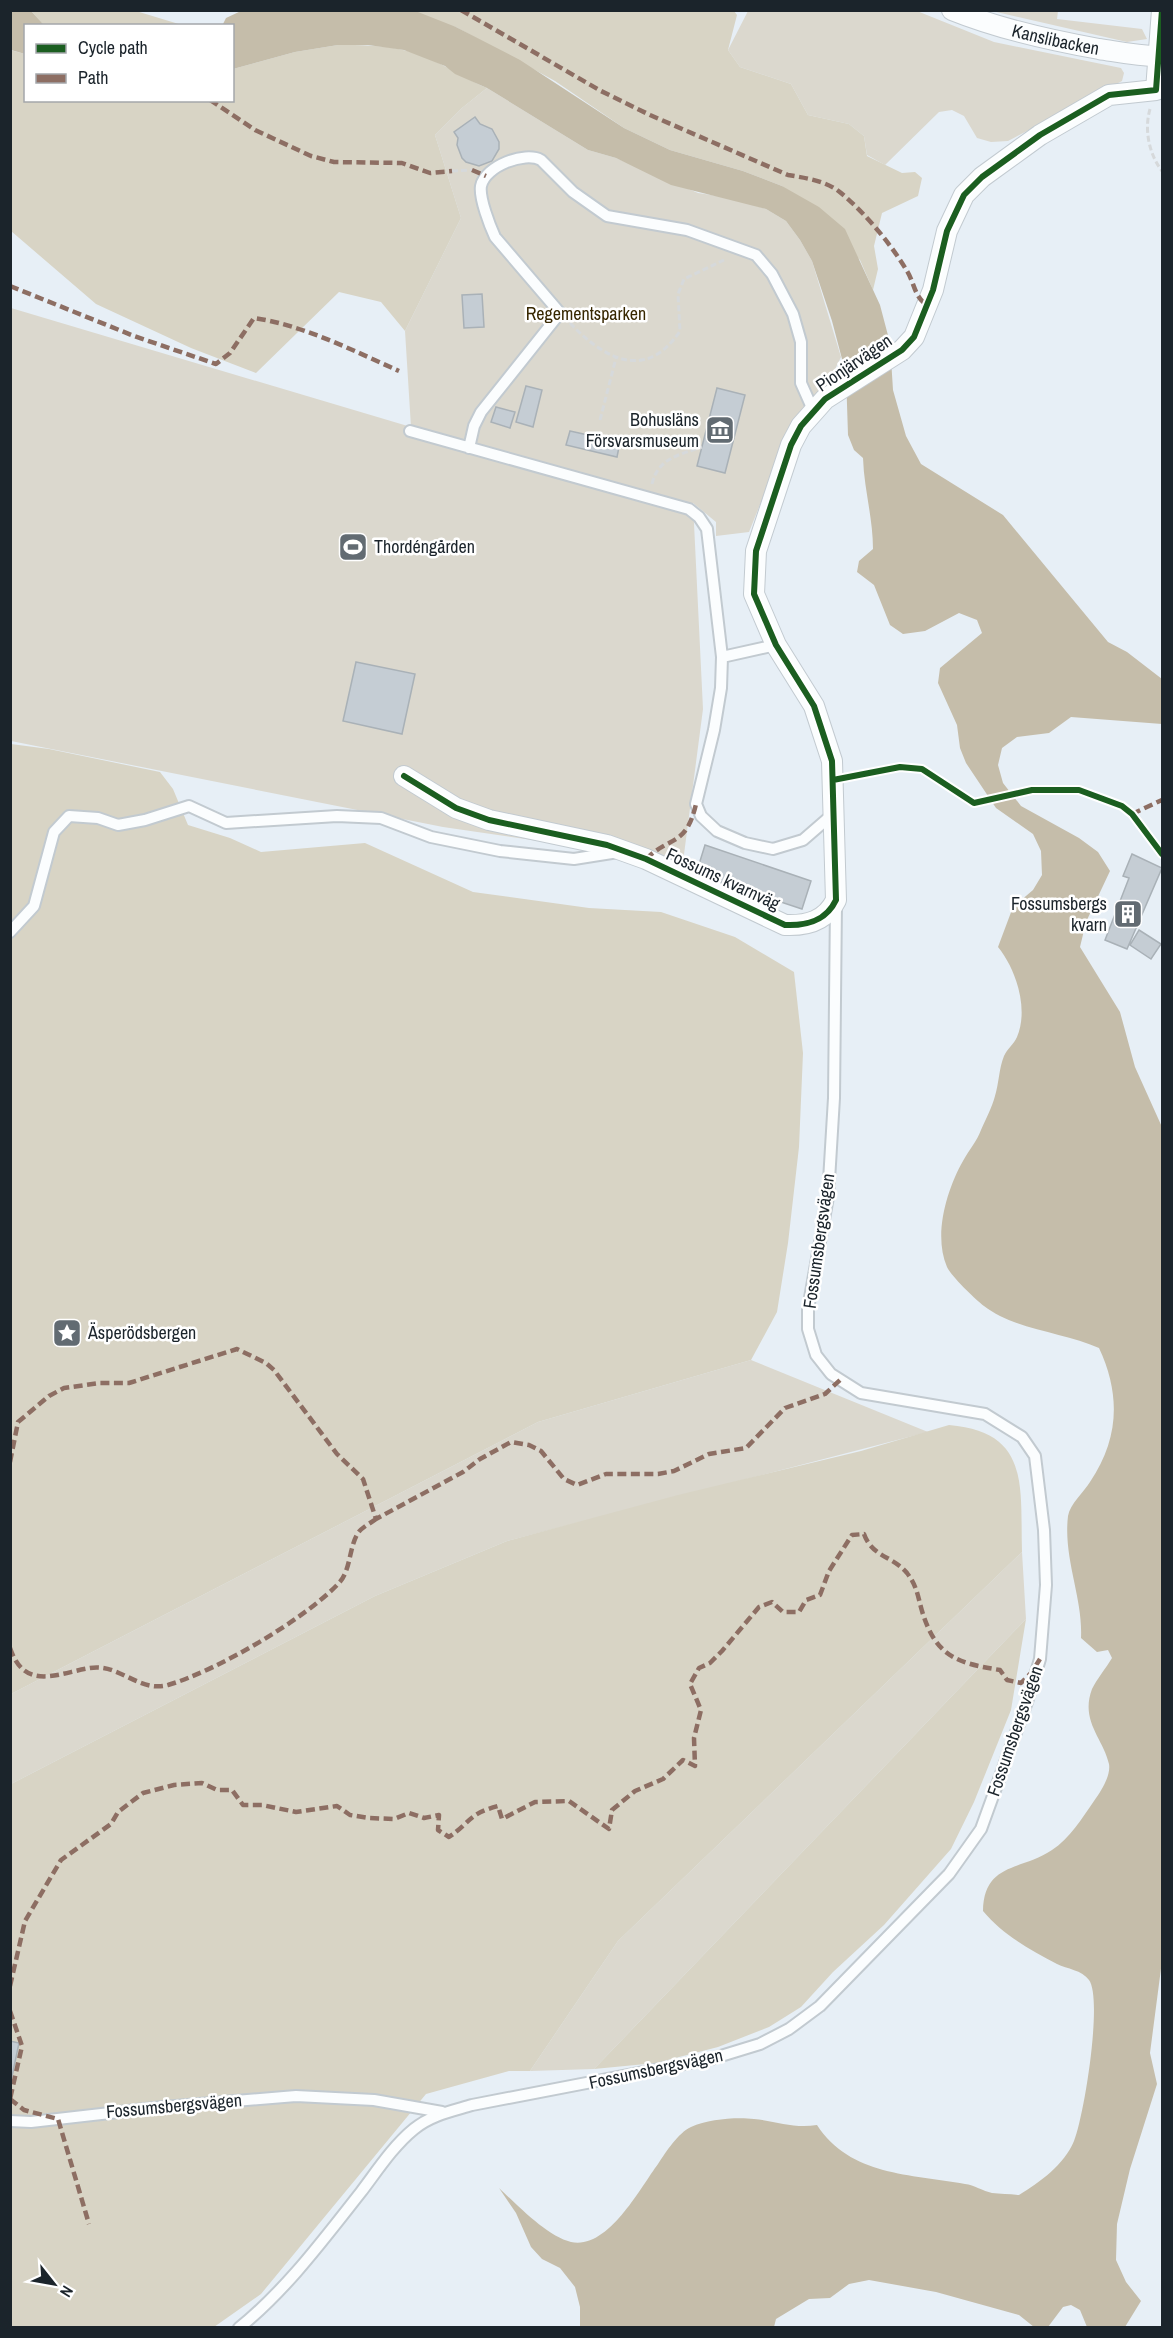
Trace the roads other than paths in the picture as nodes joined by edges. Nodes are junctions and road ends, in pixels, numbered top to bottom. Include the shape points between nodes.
1 (952, 10) edge
2 (1162, 10) edge
3 (1160, 56) edge
4 (1159, 94) edge
5 (819, 405) junction
6 (410, 431) dead end
7 (469, 448) junction
8 (776, 645) junction
9 (722, 657) junction
10 (404, 776) dead end
11 (833, 814) junction
12 (623, 852) junction
13 (836, 900) junction
14 (10, 932) edge
15 (445, 2113) junction
16 (10, 2121) edge
17 (239, 2328) edge

1 - 3 street, Kanslibacken via 1018,32
2 - 3 street
3 - 4 street
4 - 5 street, Pionjärvägen via 1109,95 1032,140 982,177 964,195 947,231 933,290 914,337 902,350
5 - 7 lane via 801,383 801,342 793,314 772,274 748,250 687,230 607,216 573,192 541,160 522,157 486,176 481,187 489,223 495,237 560,314 481,412
5 - 8 street, Pionjärvägen via 791,445 756,551 754,594
6 - 7 lane
7 - 9 lane via 649,497 688,509 699,517 707,529
8 - 9 lane
8 - 11 street, Pionjärvägen via 813,706 825,736 832,761
9 - 11 lane via 714,730 696,804 701,816 717,831 773,849 803,840
10 - 12 street via 434,797 478,816 592,841
11 - 13 street, Pionjärvägen
12 - 13 street, Fossums kvarnväg via 646,859 785,925 804,926 819,919 832,909
12 - 14 lane, Fossums kvarnväg via 574,859 500,851 431,837 381,818 337,816 226,823 189,806 118,825 98,818 69,816 54,832 34,906
13 - 15 lane, Fossumsbergsvägen via 829,1186 808,1329 816,1355 831,1374 861,1393 985,1414 1022,1437 1035,1456 1046,1585 1040,1659 1027,1702 981,1829 949,1874 820,2006 789,2029 760,2044 711,2059
15 - 16 lane, Fossumsbergsvägen via 374,2100 296,2096
15 - 17 lane, Fossumsbergsvägen via 413,2129 314,2254 267,2305

